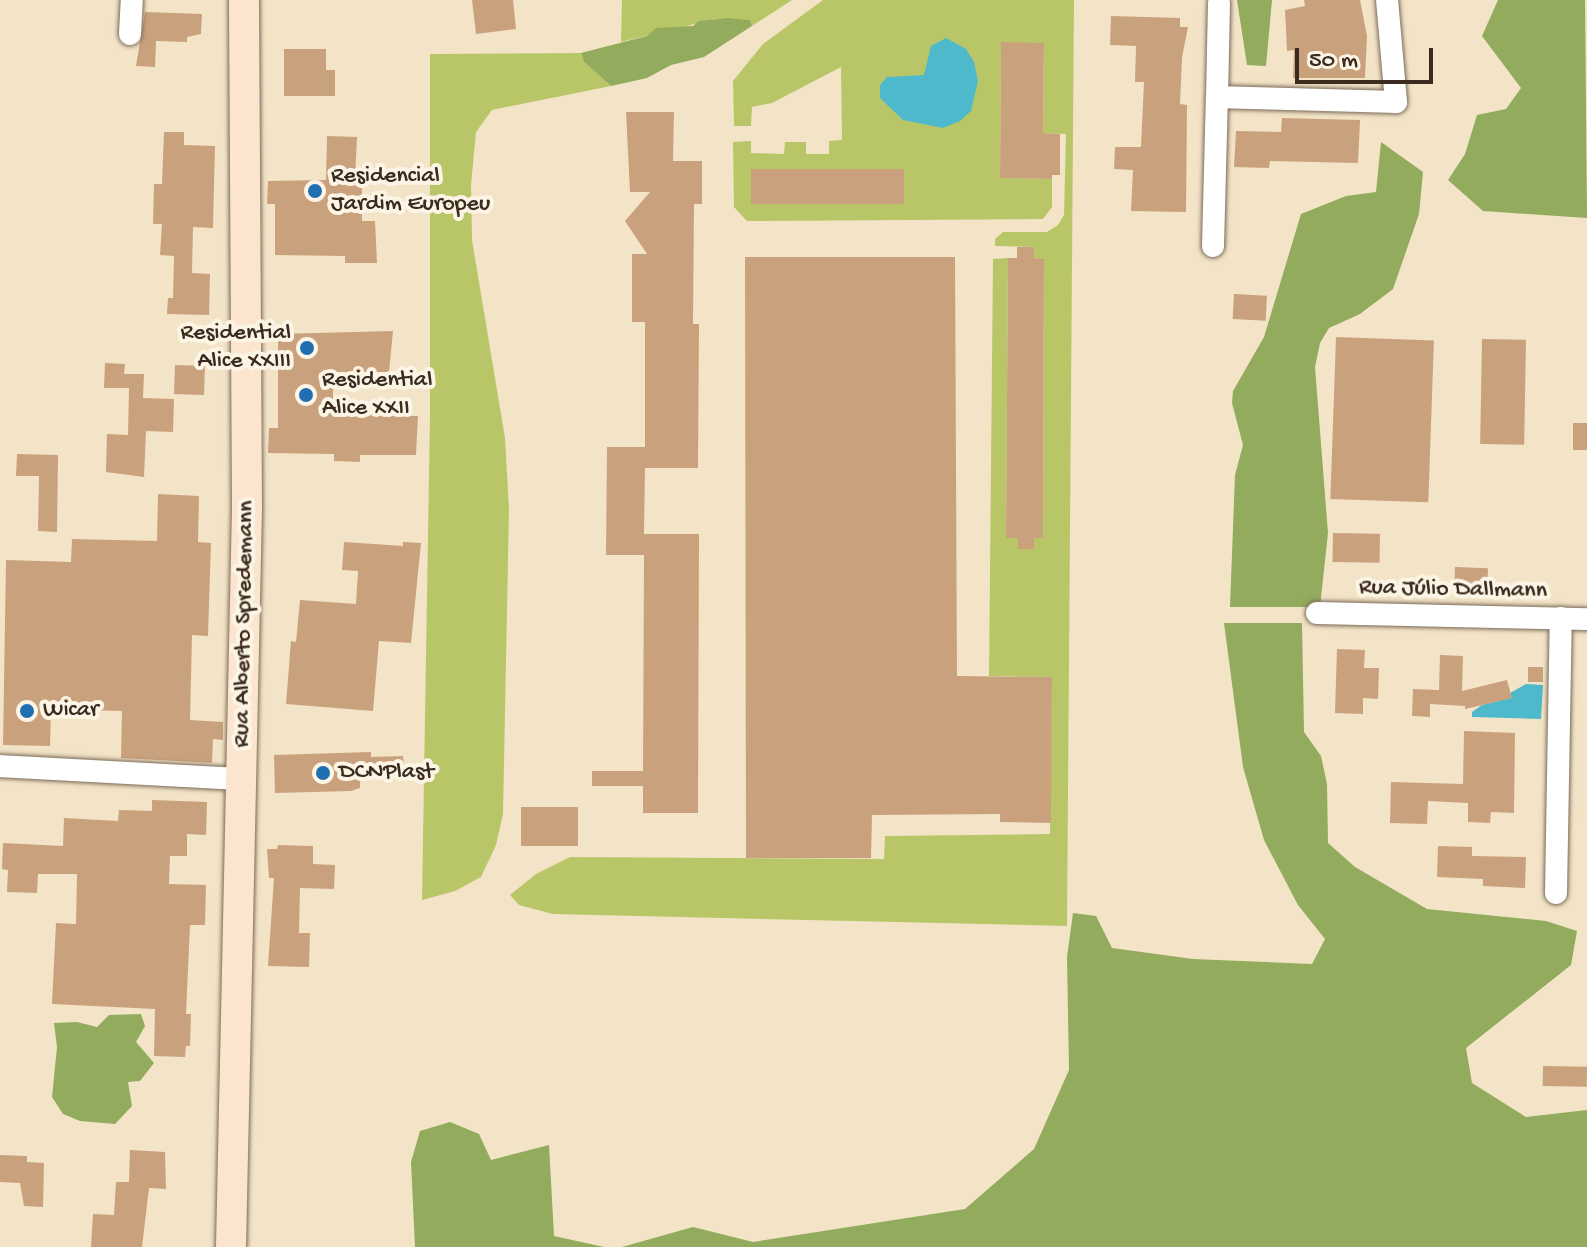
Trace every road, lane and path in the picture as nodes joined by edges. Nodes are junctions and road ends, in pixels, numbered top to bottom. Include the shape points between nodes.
1 (132, 0) edge
2 (244, 0) edge
3 (1387, 0) edge
4 (1219, 3) dead end
5 (130, 34) dead end
6 (1217, 97) junction
7 (1213, 246) dead end
8 (1317, 613) dead end
9 (1561, 618) junction
10 (1587, 619) edge
11 (0, 766) edge
12 (243, 779) junction
13 (1556, 893) dead end
14 (231, 1247) edge

1 - 5 street
2 - 12 street, Rua Alberto Spredemann via 248,371
3 - 6 street via 1396,102
4 - 6 street
6 - 7 street
8 - 9 street, Rua Júlio Dallmann
9 - 10 street, Rua Júlio Dallmann
9 - 13 street
11 - 12 street
12 - 14 street, Rua Alberto Spredemann

